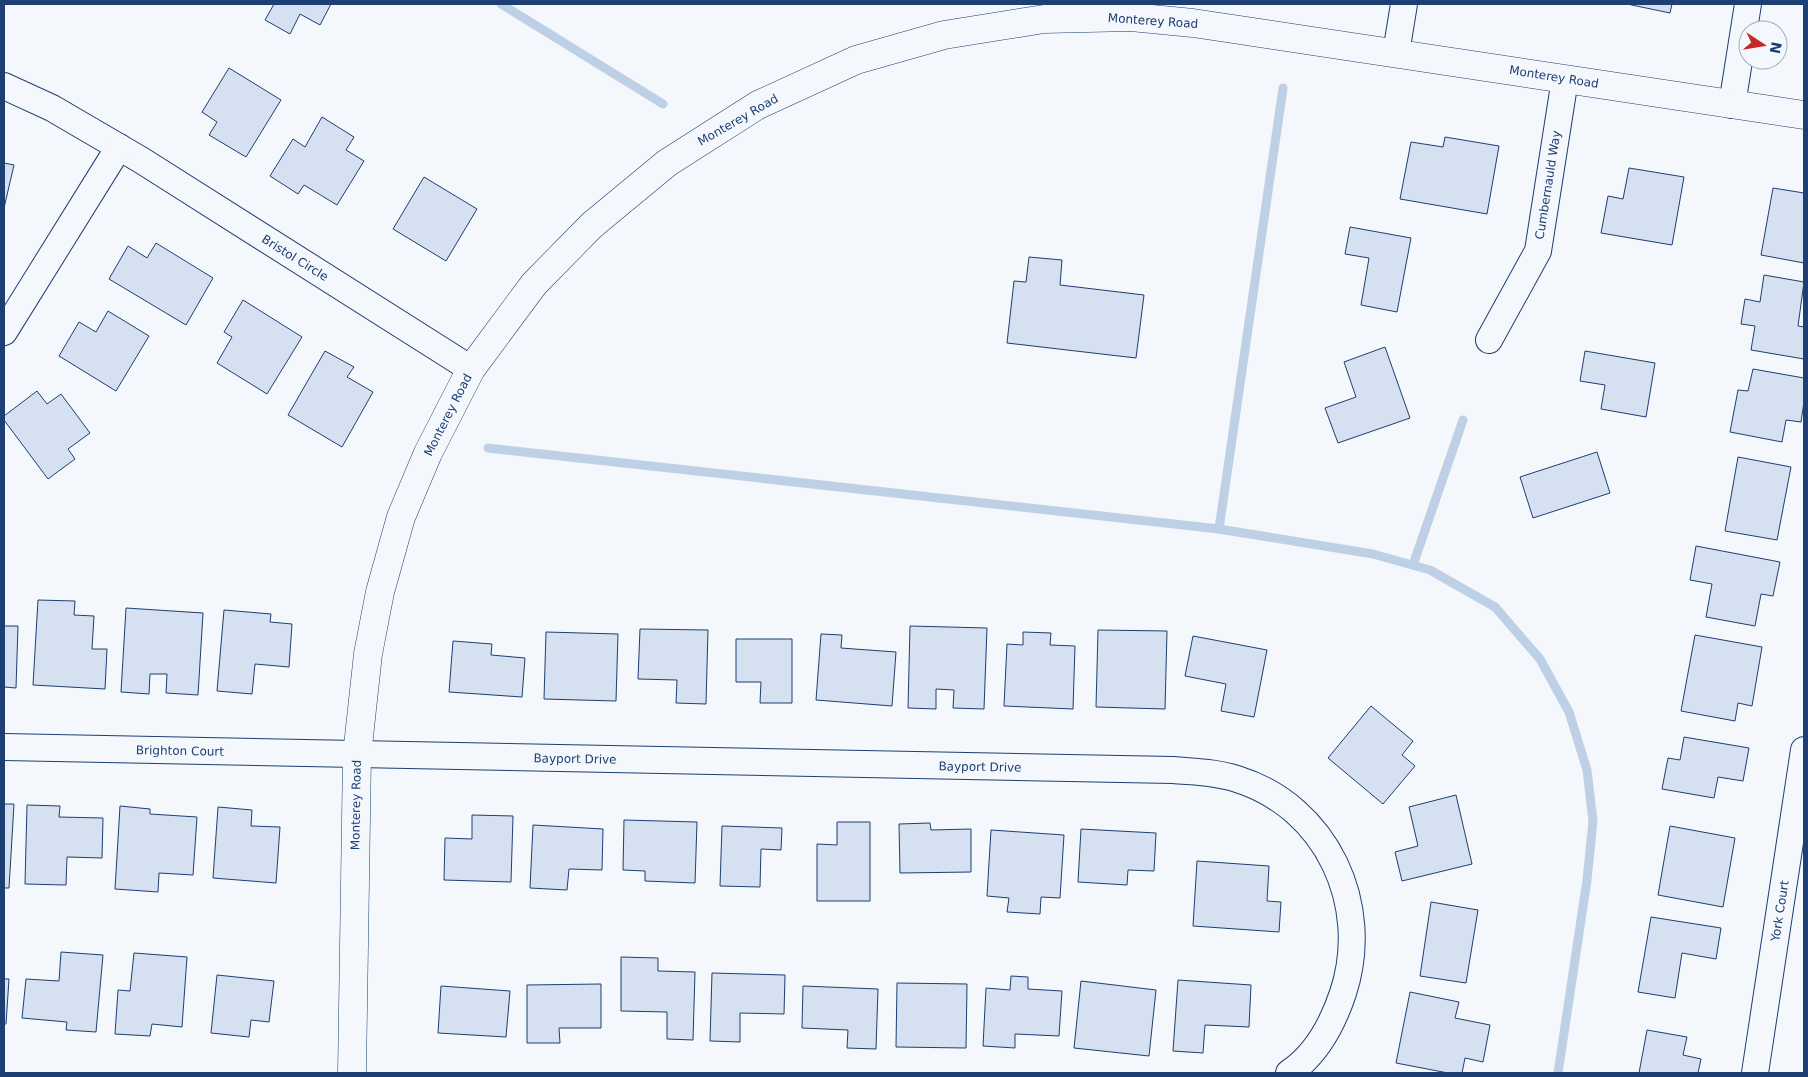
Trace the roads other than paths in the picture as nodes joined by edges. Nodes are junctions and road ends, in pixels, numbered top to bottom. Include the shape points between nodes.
1 (1404, 4) edge
2 (1748, 4) edge
3 (1045, 11) edge
4 (1396, 53) junction
5 (1565, 79) junction
6 (4, 86) edge
7 (1732, 105) junction
8 (1804, 116) edge
9 (119, 147) junction
10 (4, 332) edge
11 (1489, 340) dead end
12 (471, 369) junction
13 (4, 747) edge
14 (1804, 750) edge
15 (357, 755) junction
16 (352, 1073) edge
17 (1289, 1073) edge
18 (1755, 1073) edge

1 - 4 street
2 - 7 street
3 - 4 street, Monterey Road via 1184,22
3 - 12 street, Monterey Road via 856,60 758,105 666,163 592,225 534,284
4 - 5 street, Monterey Road
5 - 7 street, Monterey Road
5 - 11 street, Cumbernauld Way via 1538,251
6 - 9 street, Bristol Circle via 52,108
7 - 8 street, Monterey Road
9 - 10 street
9 - 12 street, Bristol Circle
12 - 15 street, Monterey Road via 428,453 401,517 380,592 368,654
13 - 15 street, Brighton Court
14 - 18 street, York Court
15 - 16 street, Monterey Road
15 - 17 street, Bayport Drive via 1173,770 1237,779 1262,790 1306,822 1337,864 1347,893 1353,931 1350,972 1338,1009 1319,1043

